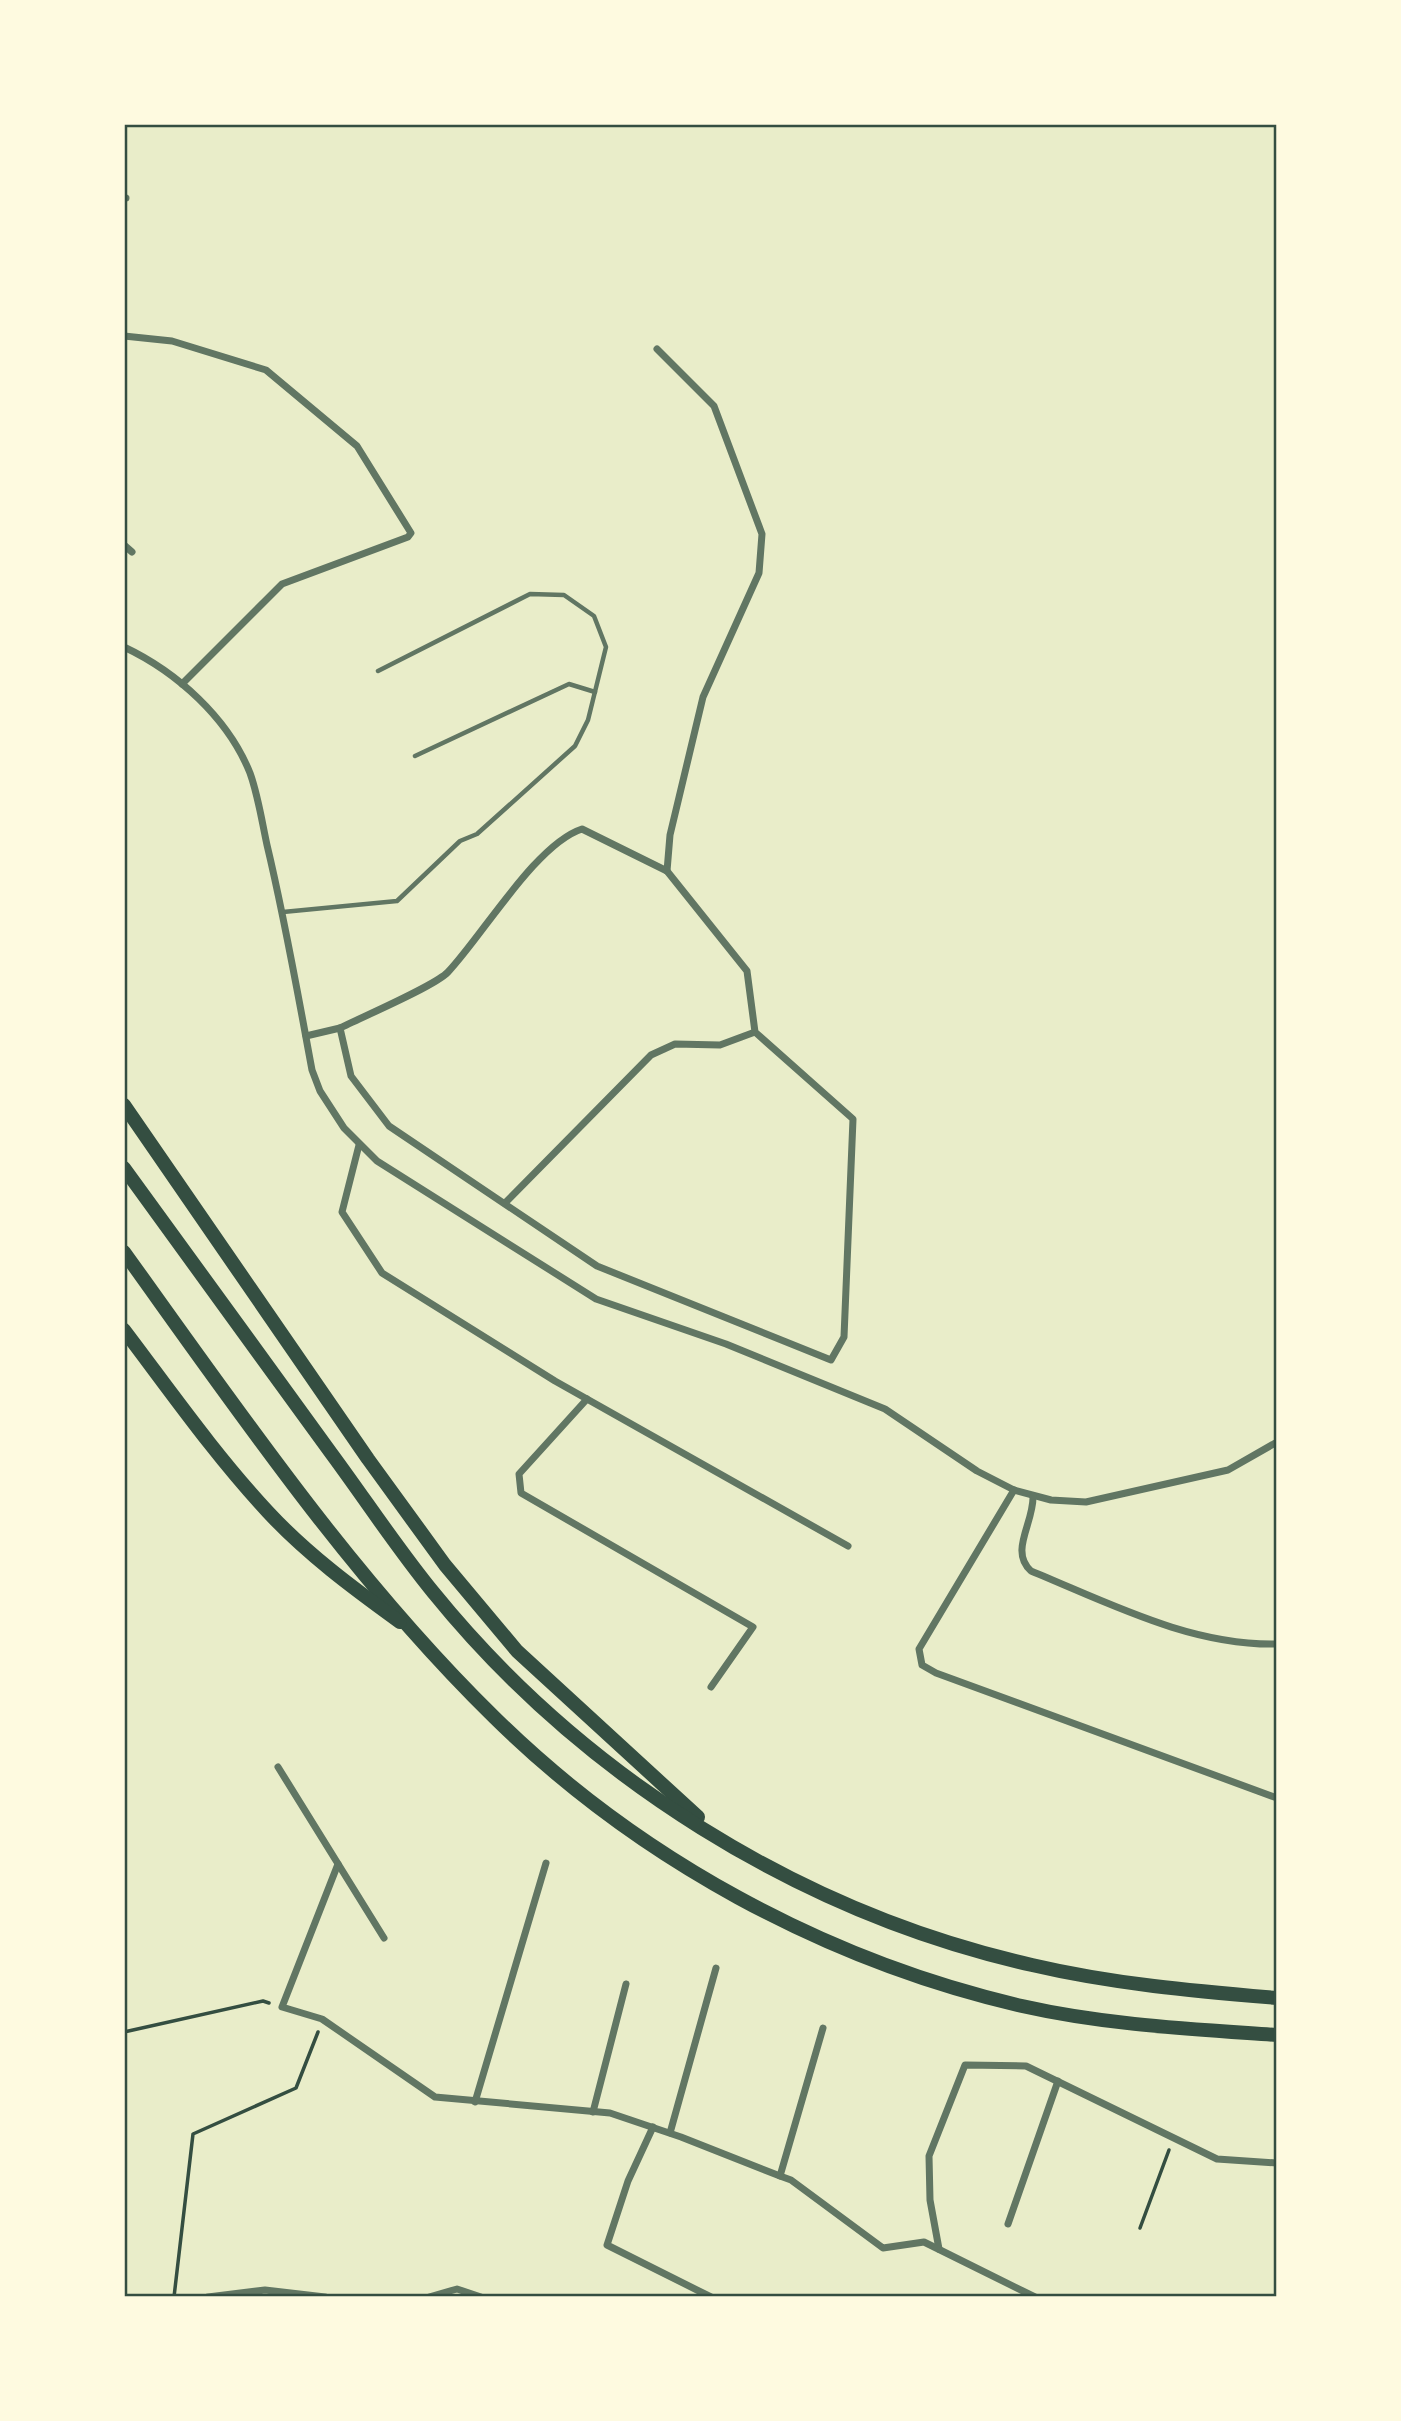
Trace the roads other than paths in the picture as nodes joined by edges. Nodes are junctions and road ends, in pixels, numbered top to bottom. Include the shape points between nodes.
1 (124, 336) edge
2 (657, 349) dead end
3 (124, 545) edge
4 (132, 552) dead end
5 (124, 647) edge
6 (378, 671) dead end
7 (182, 684) junction
8 (595, 692) junction
9 (415, 756) dead end
10 (667, 871) junction
11 (283, 912) junction
12 (340, 1028) junction
13 (755, 1032) junction
14 (306, 1036) junction
15 (124, 1105) edge
16 (359, 1145) junction
17 (124, 1168) edge
18 (506, 1202) junction
19 (124, 1252) edge
20 (124, 1330) edge
21 (586, 1399) junction
22 (1277, 1442) edge
23 (1014, 1490) junction
24 (1033, 1496) junction
25 (849, 1546) dead end
26 (415, 1633) junction
27 (1277, 1644) edge
28 (710, 1687) dead end
29 (278, 1767) dead end
30 (1277, 1798) edge
31 (730, 1846) junction
32 (546, 1863) dead end
33 (338, 1864) junction
34 (384, 1938) dead end
35 (716, 1968) dead end
36 (626, 1984) dead end
37 (1277, 1998) edge
38 (823, 2028) dead end
39 (1277, 2035) edge
40 (1058, 2081) junction
41 (475, 2102) junction
42 (593, 2112) junction
43 (653, 2127) junction
44 (670, 2133) junction
45 (1277, 2163) edge
46 (780, 2175) junction
47 (1008, 2224) dead end
48 (939, 2249) junction
49 (208, 2297) edge
50 (325, 2297) edge
51 (429, 2297) edge
52 (481, 2297) edge
53 (711, 2297) edge
54 (1035, 2297) edge

1 - 7 street via 172,341 266,370 357,446 411,533 282,584
2 - 10 street via 714,406 762,534 759,573 703,697 670,835
3 - 4 street
5 - 7 street
6 - 8 lane via 530,594 564,595 594,616 606,647
7 - 11 street via 229,736 250,774
8 - 9 lane via 569,684
8 - 11 lane via 575,746 477,834 460,841 397,901
10 - 12 street via 582,829 570,833 508,895 447,974
10 - 13 street via 747,971
11 - 14 street
12 - 14 street
12 - 18 street via 351,1076 389,1126
13 - 18 street via 720,1045 675,1044 651,1055
13 - 18 street via 853,1119 844,1337 831,1360 597,1266
14 - 16 street via 320,1091
15 - 31 highway via 445,1565 517,1651
16 - 21 street via 342,1212 382,1273
16 - 23 street via 396,1174 596,1299 726,1344 886,1409 977,1471
17 - 31 highway via 432,1591 576,1734 651,1793
19 - 26 highway via 276,1463
20 - 26 highway via 220,1457 270,1514 340,1579
21 - 25 street
21 - 28 street via 519,1474 521,1493 753,1627
22 - 24 street via 1228,1470 1086,1502
23 - 24 street
23 - 30 street via 919,1650 922,1665
24 - 27 street via 1034,1509 1020,1549 1022,1563 1031,1571 1146,1618 1218,1640
26 - 39 highway via 495,1718 584,1796 679,1862 780,1919 887,1964 1021,2006 1115,2022
29 - 33 street
31 - 37 highway via 875,1917 977,1951 1132,1984
32 - 41 street
33 - 34 street
33 - 41 street via 282,2007 323,2019 435,2097
35 - 44 street
36 - 42 street
38 - 46 street
40 - 45 street via 1217,2159
40 - 47 street
40 - 48 street via 1026,2066 965,2064 929,2156 930,2200
41 - 42 street
42 - 43 street
43 - 44 street
43 - 53 street via 628,2181 607,2245
44 - 46 street
46 - 48 street via 883,2248 924,2242
48 - 54 street
49 - 50 street via 265,2290
51 - 52 street via 457,2289

